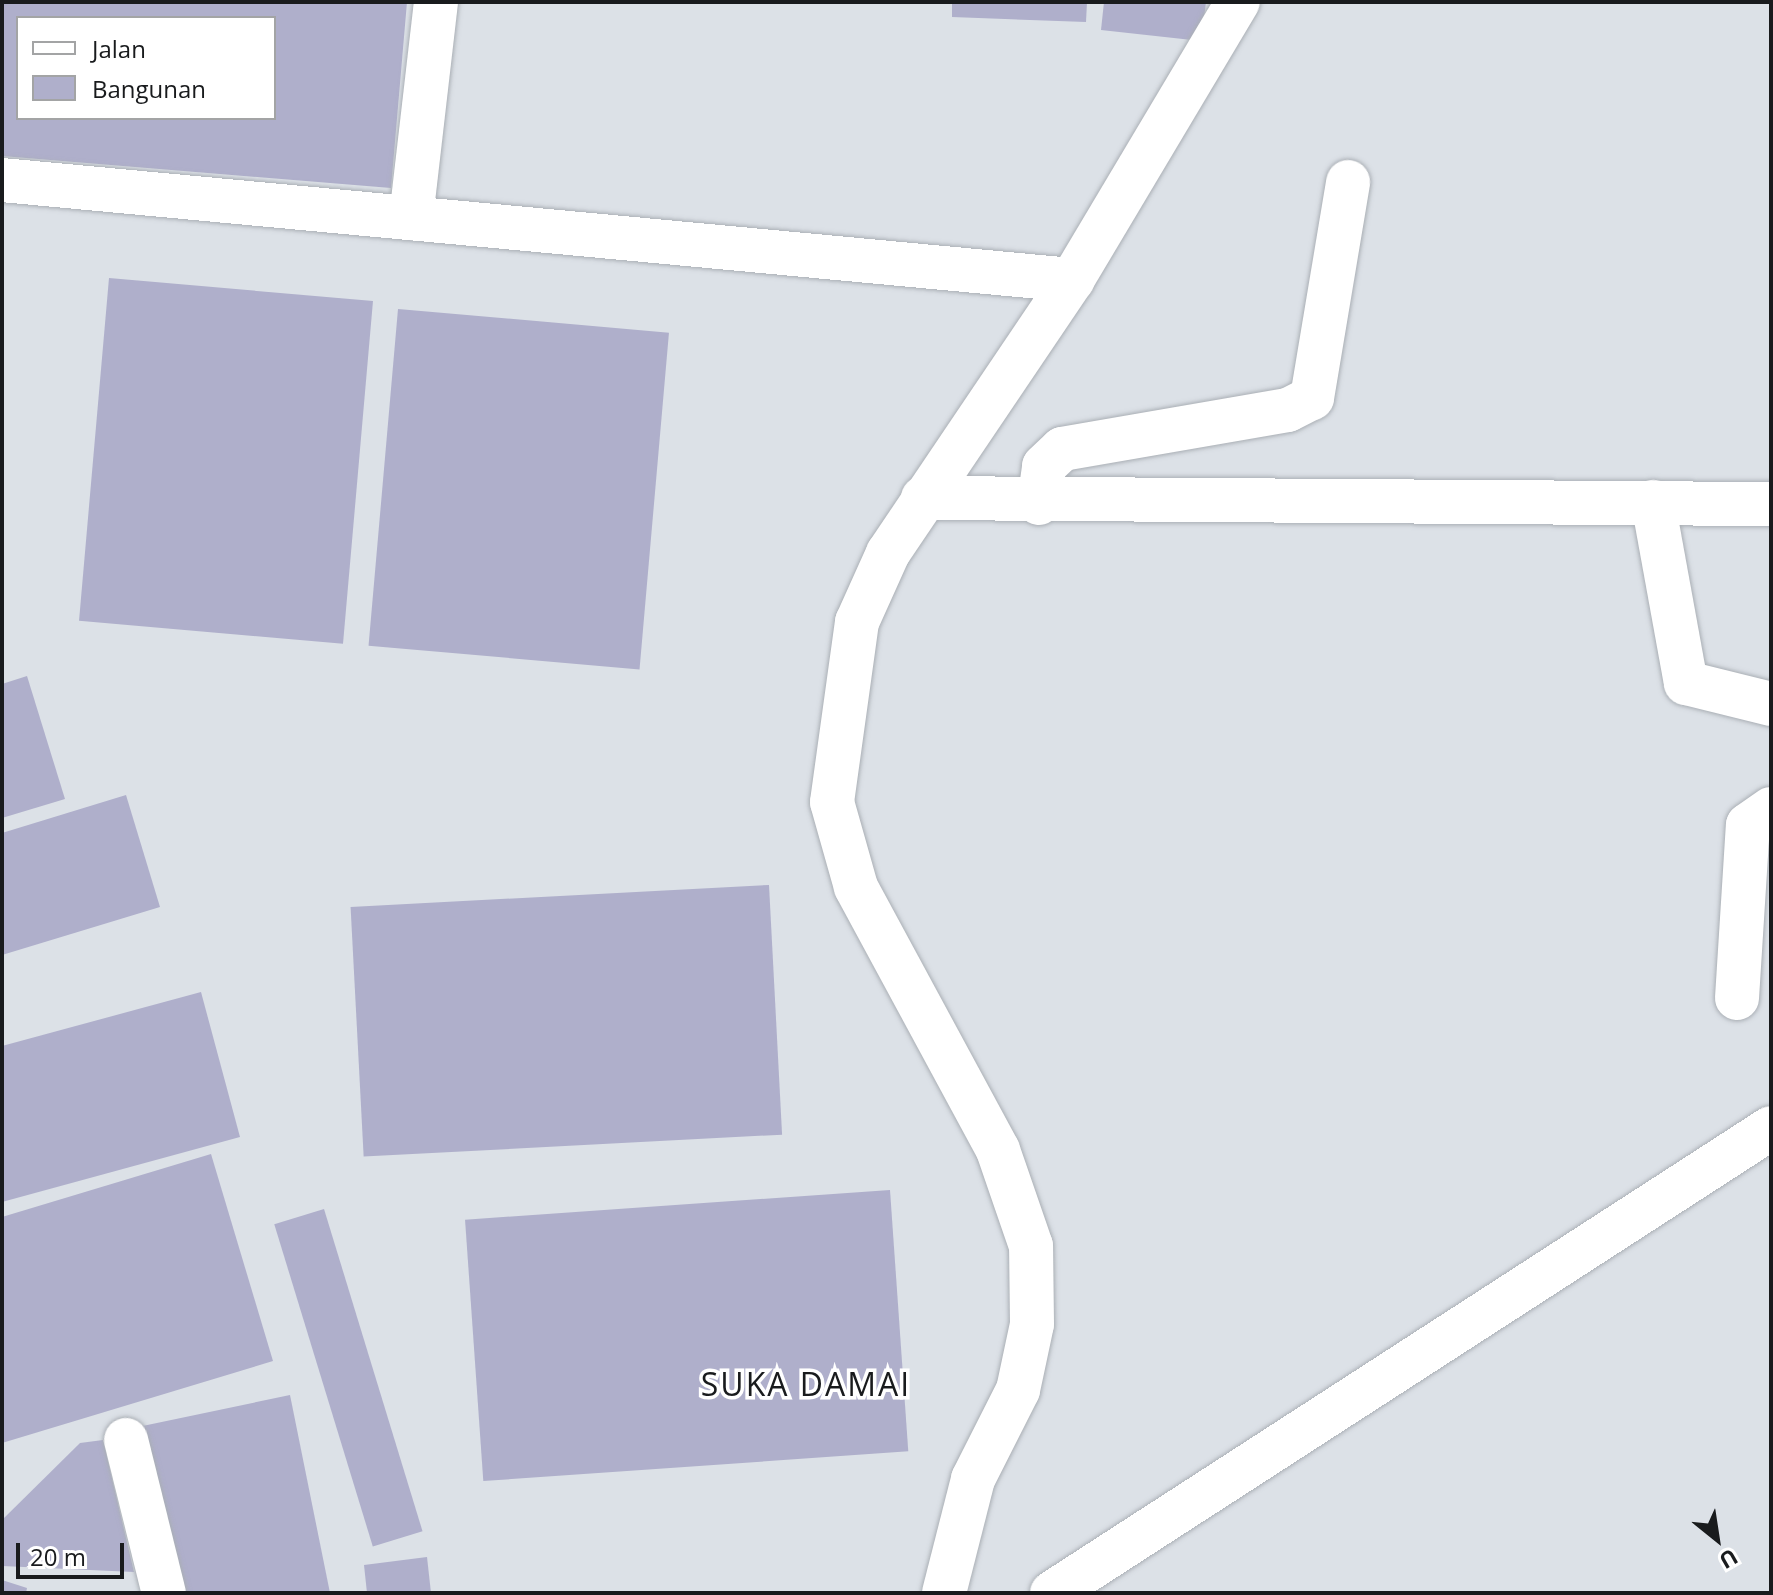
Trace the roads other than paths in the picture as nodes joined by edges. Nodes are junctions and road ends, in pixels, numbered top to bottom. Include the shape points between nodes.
1 (436, 2) edge
2 (1238, 2) edge
3 (2, 180) edge
4 (1348, 182) dead end
5 (411, 218) junction
6 (1072, 280) junction
7 (923, 498) junction
8 (1653, 502) junction
9 (1039, 503) junction
10 (1771, 504) edge
11 (1771, 704) edge
12 (1771, 809) edge
13 (1737, 998) dead end
14 (1771, 1128) edge
15 (126, 1440) dead end
16 (164, 1593) edge
17 (944, 1593) edge
18 (1052, 1593) edge

1 - 5 street
2 - 6 street
3 - 5 street
4 - 9 street via 1312,398 1288,410 1062,449 1044,466
5 - 6 street
6 - 7 street
7 - 9 street
7 - 17 street via 857,622 832,802 856,887 998,1150 1031,1246 1032,1324 1018,1390 973,1479
8 - 9 street
8 - 10 street
8 - 11 street via 1686,683
12 - 13 street via 1748,825
14 - 18 street
15 - 16 street

